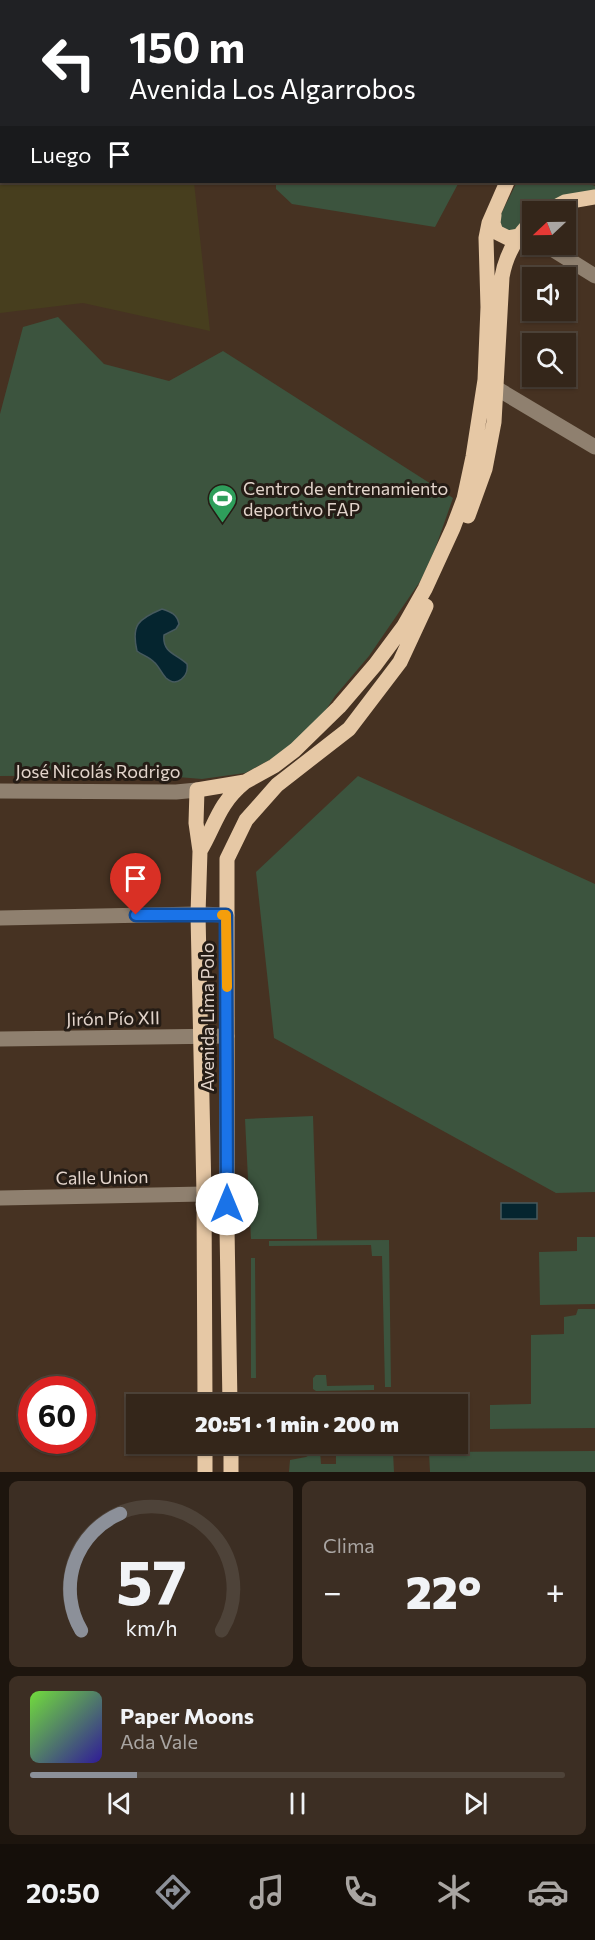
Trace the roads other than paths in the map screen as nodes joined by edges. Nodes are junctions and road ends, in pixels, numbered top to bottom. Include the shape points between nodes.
1 (507, 183) edge
2 (595, 197) edge
3 (572, 201) edge
4 (495, 209) junction
5 (522, 232) edge
6 (518, 236) junction
7 (561, 255) edge
8 (595, 276) edge
9 (496, 388) junction
10 (595, 447) edge
11 (245, 782) junction
12 (197, 790) junction
13 (0, 791) edge
14 (200, 851) junction
15 (198, 914) junction
16 (226, 915) junction
17 (0, 918) edge
18 (201, 1035) junction
19 (227, 1036) junction
20 (0, 1039) edge
21 (204, 1194) junction
22 (0, 1198) edge
23 (229, 1268) junction
24 (203, 1269) junction
25 (205, 1394) edge
26 (230, 1394) edge
27 (205, 1454) edge
28 (231, 1454) edge
29 (205, 1472) edge
30 (231, 1472) edge

1 - 4 main road
2 - 3 main road
4 - 6 main road via 496,232 508,238
4 - 11 main road via 486,238 484,389 464,499 453,528 404,626 357,688 295,750
5 - 6 main road, Avenida Lima Polo
6 - 9 main road, Avenida Lima Polo via 504,263
7 - 8 street
9 - 10 street
9 - 16 main road, Avenida Lima Polo via 494,422 484,469 462,532 400,662 349,729 277,785 246,820 226,859
11 - 12 main road
11 - 14 main road, Avenida Lima Polo via 216,816
12 - 13 street, José Nicolás Rodrigo
12 - 14 main road, Avenida Lima Polo
14 - 15 main road, Avenida Lima Polo
15 - 16 street
15 - 17 street
15 - 18 main road, Avenida Lima Polo
16 - 19 main road, Avenida Lima Polo
18 - 19 street, Jirón Pío XII
18 - 20 street, Jirón Pío XII
18 - 21 main road, Avenida Lima Polo
19 - 23 main road, Avenida Lima Polo
21 - 22 street, Calle Union
21 - 24 main road, Avenida Lima Polo
23 - 24 main road
23 - 26 main road, Avenida Lima Polo
24 - 25 main road, Avenida Lima Polo
27 - 29 main road
28 - 30 main road

